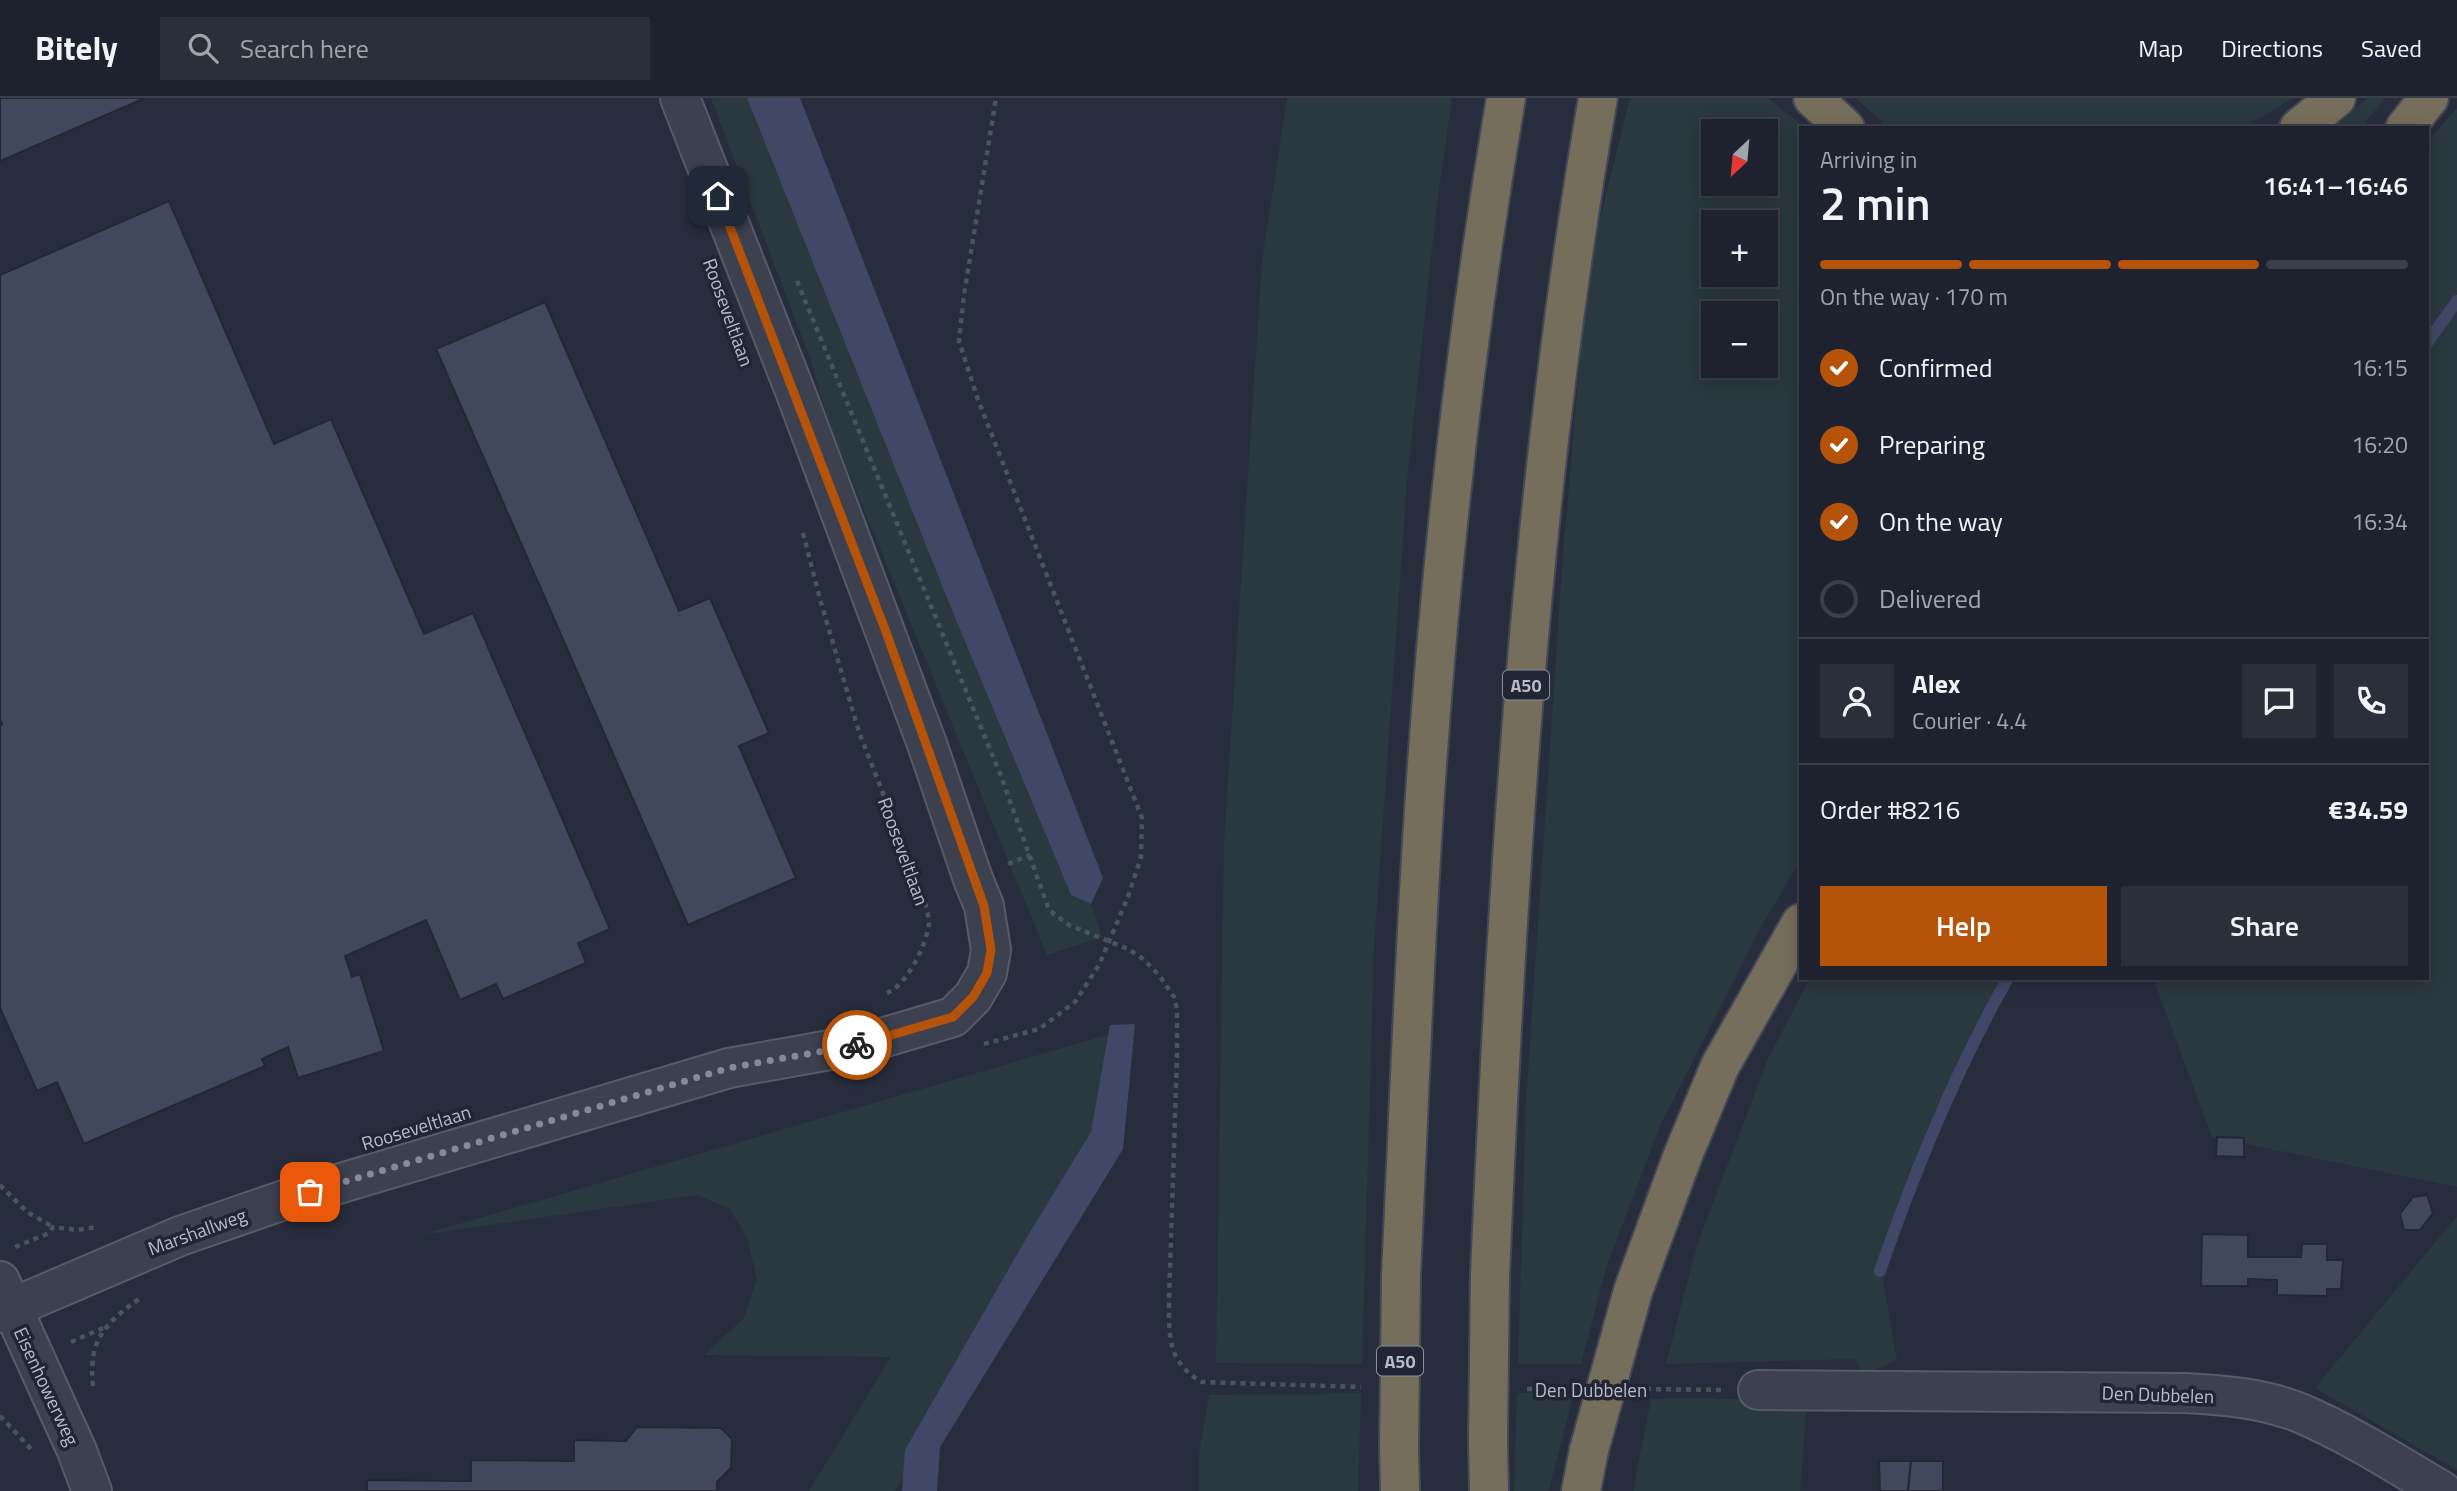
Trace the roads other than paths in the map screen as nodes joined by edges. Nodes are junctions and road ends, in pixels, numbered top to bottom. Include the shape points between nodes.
1 (680, 98) edge
2 (1506, 98) edge
3 (1598, 98) edge
4 (1813, 98) edge
5 (2336, 98) edge
6 (2429, 98) edge
7 (1842, 126) edge
8 (2301, 126) edge
9 (2407, 126) edge
10 (1799, 927) edge
11 (987, 973) joint
12 (6, 1288) edge
13 (1758, 1390) road end
14 (92, 1491) edge
15 (1400, 1491) edge
16 (1489, 1491) edge
17 (1581, 1491) edge
18 (2442, 1491) edge

1 - 11 street, Rooseveltlaan via 795,391 984,906 991,950
2 - 15 highway, A50, bridge via 1445,545 1422,841 1401,1275
3 - 16 highway, A50, bridge via 1554,398 1535,576 1502,1007 1490,1275
4 - 7 highway
5 - 8 highway
6 - 9 highway
10 - 17 highway, bridge via 1720,1066 1683,1155 1633,1291
11 - 12 street, Marshallweg via 973,997 953,1017 858,1045 729,1068
12 - 14 street, Eisenhowerweg
13 - 18 street, Den Dubbelen via 2184,1393 2246,1399 2327,1426

